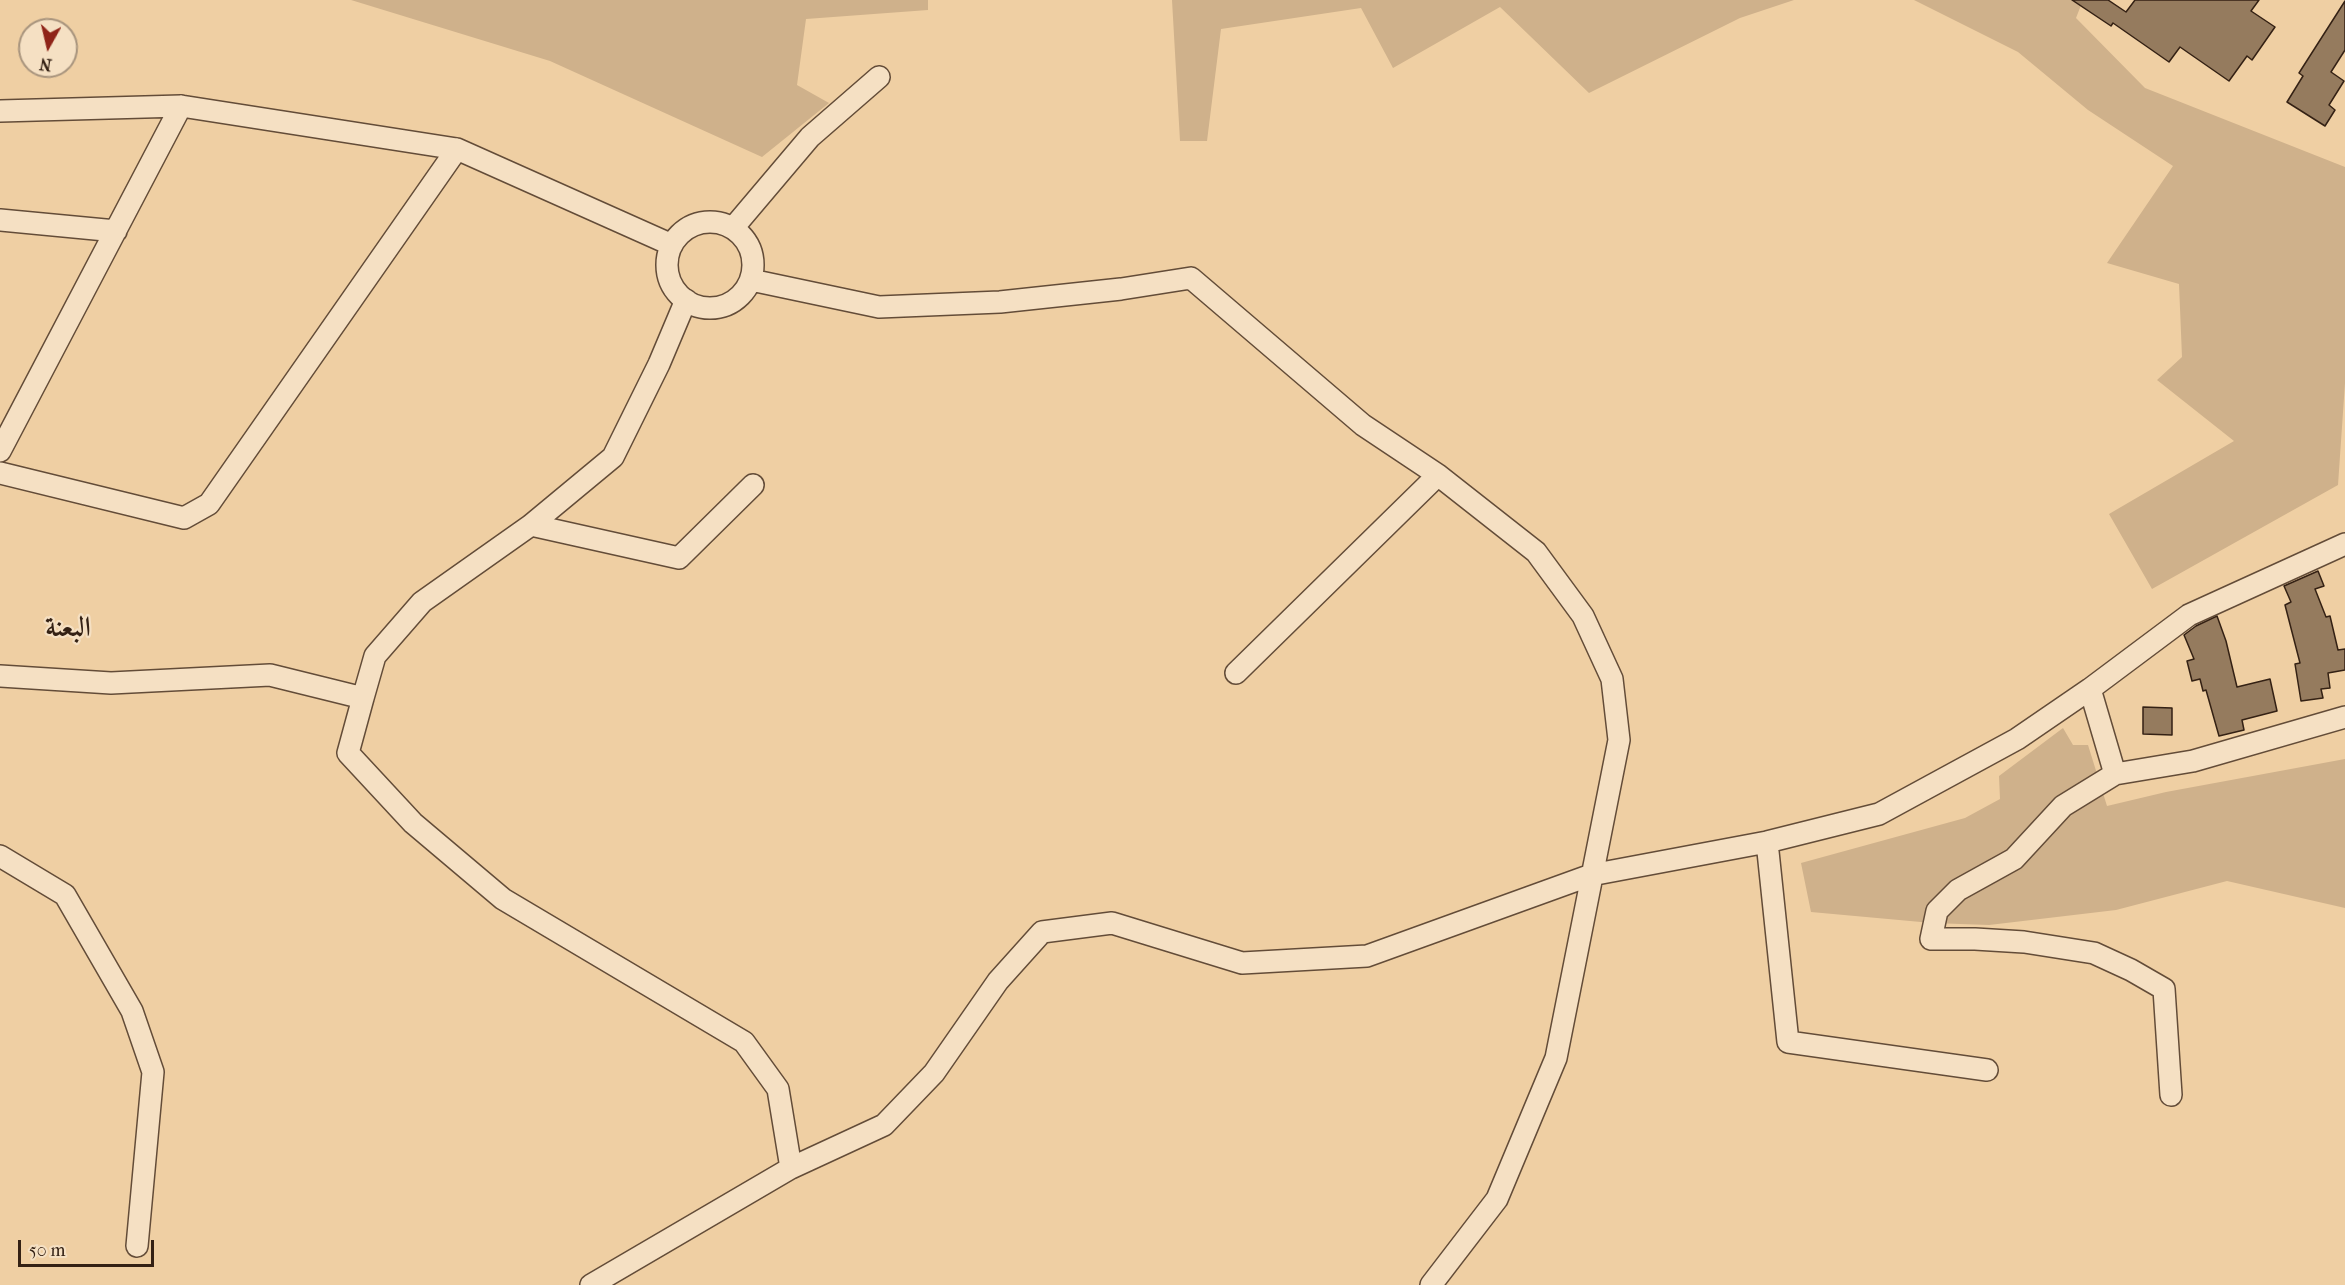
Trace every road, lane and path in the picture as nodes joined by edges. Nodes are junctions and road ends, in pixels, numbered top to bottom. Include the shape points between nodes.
1 (879, 77) dead end
2 (181, 106) junction
3 (0, 111) edge
4 (457, 149) junction
5 (0, 219) edge
6 (733, 228) junction
7 (116, 231) junction
8 (672, 245) junction
9 (751, 280) junction
10 (686, 300) junction
11 (0, 451) edge
12 (0, 473) edge
13 (1438, 475) junction
14 (753, 484) dead end
15 (531, 525) junction
16 (2345, 544) edge
17 (1236, 673) dead end
18 (0, 676) edge
19 (2090, 690) junction
20 (363, 698) junction
21 (2345, 717) edge
22 (2115, 774) junction
23 (1767, 842) junction
24 (0, 856) edge
25 (1591, 874) junction
26 (1987, 1070) dead end
27 (2171, 1095) dead end
28 (791, 1168) junction
29 (137, 1246) dead end
30 (591, 1285) edge
31 (1431, 1285) edge

1 - 6 street via 810,137
2 - 3 street
2 - 4 street
2 - 7 street
4 - 8 street
4 - 12 street via 209,504 184,518
5 - 7 street
6 - 8 street via 713,222 692,225
6 - 9 street via 751,251
7 - 11 street
8 - 10 street via 667,269 670,281
9 - 10 street via 735,300 723,306 710,308
9 - 13 street via 879,307 1000,302 1191,278 1363,425
10 - 15 street via 613,457
13 - 17 street
13 - 25 street via 1536,552 1583,616 1612,679 1618,740
14 - 15 street via 680,558
15 - 20 street via 422,602 375,656
16 - 19 street via 2189,615
18 - 20 street via 111,683 270,675
19 - 22 street
19 - 23 street via 2017,739 1879,814
20 - 28 street via 348,753 413,823 503,898 744,1042 778,1089
21 - 22 street via 2193,762
22 - 27 street via 2064,807 2014,859 1958,890 1937,911 1931,939 2024,942 2094,953 2164,989
23 - 25 street
23 - 26 street via 1788,1042
24 - 29 street via 65,895 132,1011 153,1072
25 - 28 street via 1367,956 1242,963 1112,923 1042,932 998,981 934,1073 884,1125
25 - 31 street via 1556,1058 1497,1199
28 - 30 street

